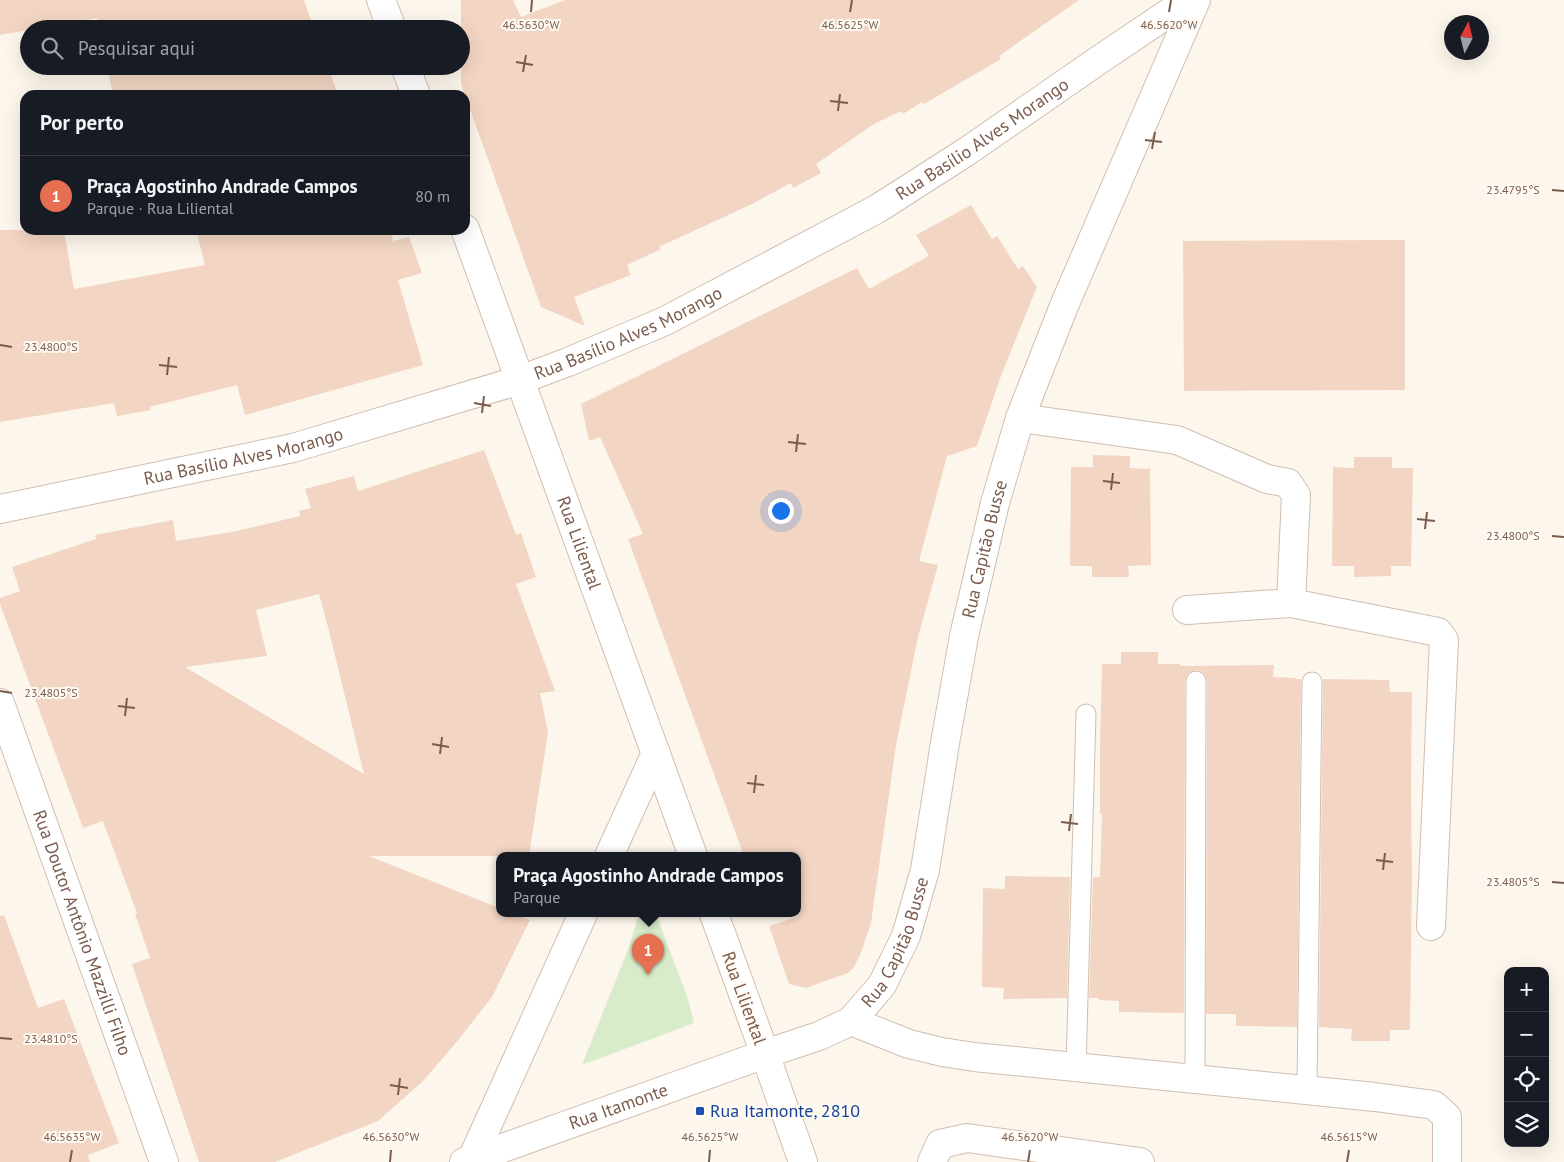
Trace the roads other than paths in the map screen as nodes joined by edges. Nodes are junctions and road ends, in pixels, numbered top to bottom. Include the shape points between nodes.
1 (381, 0) edge
2 (1188, 0) edge
3 (1196, 0) edge
4 (389, 20) edge
5 (409, 75) edge
6 (414, 90) edge
7 (467, 235) edge
8 (520, 380) junction
9 (1020, 418) junction
10 (0, 509) edge
11 (1291, 603) junction
12 (1187, 610) dead end
13 (1196, 681) dead end
14 (1312, 682) dead end
15 (0, 703) edge
16 (1086, 714) dead end
17 (656, 752) junction
18 (611, 852) edge
19 (692, 852) edge
20 (582, 917) edge
21 (715, 917) edge
22 (1431, 926) dead end
23 (851, 1021) junction
24 (765, 1054) junction
25 (1076, 1068) junction
26 (1195, 1079) junction
27 (1307, 1090) junction
28 (1078, 1158) edge
29 (470, 1161) edge
30 (164, 1162) edge
31 (803, 1162) edge
32 (932, 1162) edge
33 (1140, 1162) edge
34 (1448, 1162) edge

1 - 4 street
2 - 8 street, Rua Basílio Alves Morango via 877,209 665,321
3 - 9 street, Rua Capitão Busse via 1064,306
5 - 6 street
7 - 8 street, Rua Liliental
8 - 10 street, Rua Basílio Alves Morango via 293,448
8 - 17 street, Rua Liliental
9 - 11 street via 1177,440 1266,479 1288,483 1296,495
9 - 23 street, Rua Capitão Busse via 995,503 964,636 925,870 906,936 882,985
11 - 12 street
11 - 22 street via 1438,632 1444,640
13 - 26 lane
14 - 27 lane
15 - 30 street, Rua Doutor Antônio Mazzilli Filho
16 - 25 lane
17 - 18 street
17 - 19 street, Rua Liliental
20 - 29 street, Rua Itamonte
21 - 24 street, Rua Liliental
23 - 24 street, Rua Capitão Busse via 819,1036
23 - 25 street via 909,1044 942,1052
24 - 29 street, Rua Itamonte
24 - 31 street, Rua Liliental
25 - 26 street
26 - 27 street
27 - 34 street via 1434,1105 1447,1117
28 - 32 street via 966,1138 940,1144
28 - 33 street

